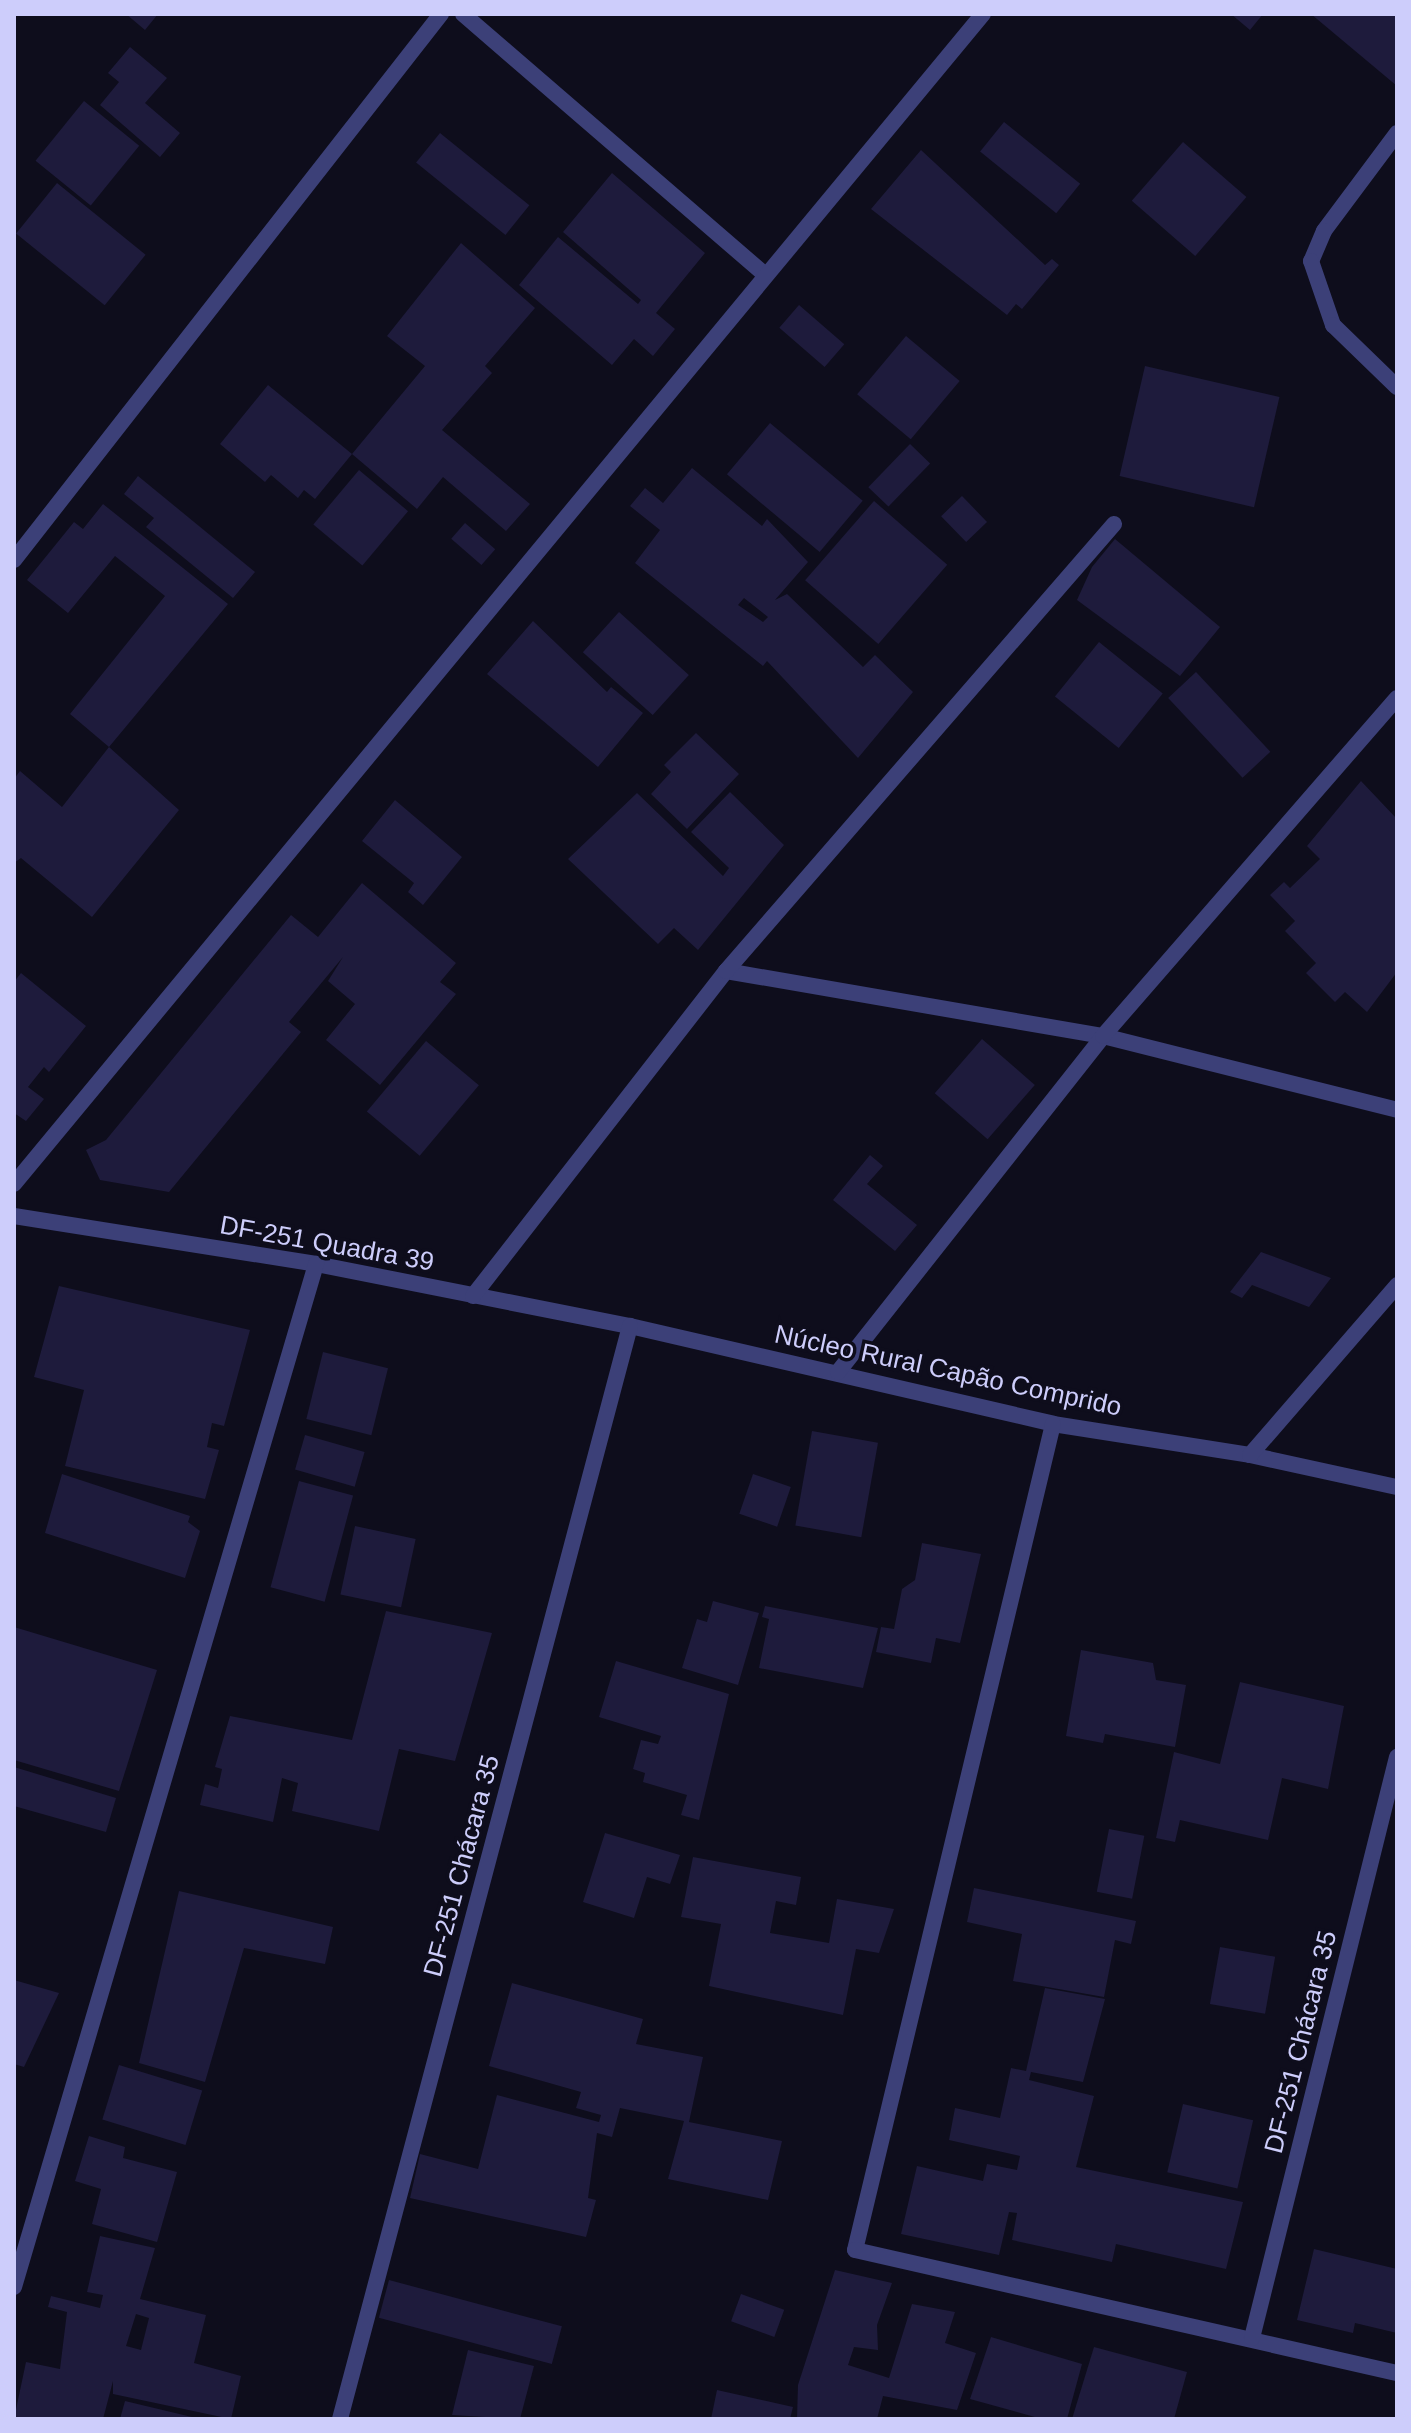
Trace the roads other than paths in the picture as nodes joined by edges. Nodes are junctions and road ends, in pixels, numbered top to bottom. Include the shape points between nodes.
1 (441, 14) edge
2 (463, 14) edge
3 (983, 14) edge
4 (1397, 133) edge
5 (765, 275) junction
6 (1397, 387) edge
7 (1114, 524) dead end
8 (14, 560) edge
9 (1397, 698) edge
10 (726, 971) junction
11 (1103, 1036) junction
12 (1397, 1110) edge
13 (14, 1184) edge
14 (14, 1216) edge
15 (316, 1264) junction
16 (1397, 1285) edge
17 (473, 1296) junction
18 (630, 1326) junction
19 (838, 1372) junction
20 (1053, 1424) junction
21 (1250, 1455) junction
22 (1397, 1487) edge
23 (1397, 1757) edge
24 (14, 2287) edge
25 (1252, 2338) junction
26 (1397, 2373) edge
27 (340, 2419) edge

1 - 8 street
2 - 5 street
3 - 5 street
4 - 6 street via 1324,231 1311,261 1333,325
5 - 13 street
7 - 10 street
9 - 11 street
10 - 11 street
10 - 17 street
11 - 12 street
11 - 19 street
14 - 15 street, DF-251 Quadra 39
15 - 17 street, DF-251 Quadra 39
15 - 24 street
16 - 21 street
17 - 18 street, DF-251 Quadra 39
18 - 19 street, Núcleo Rural Capão Comprido
18 - 27 street, DF-251 Chácara 35
19 - 20 street, Núcleo Rural Capão Comprido
20 - 21 street, Núcleo Rural Capão Comprido
20 - 25 street via 855,2250
21 - 22 street, Núcleo Rural Capão Comprido
23 - 25 street, DF-251 Chácara 35
25 - 26 street

